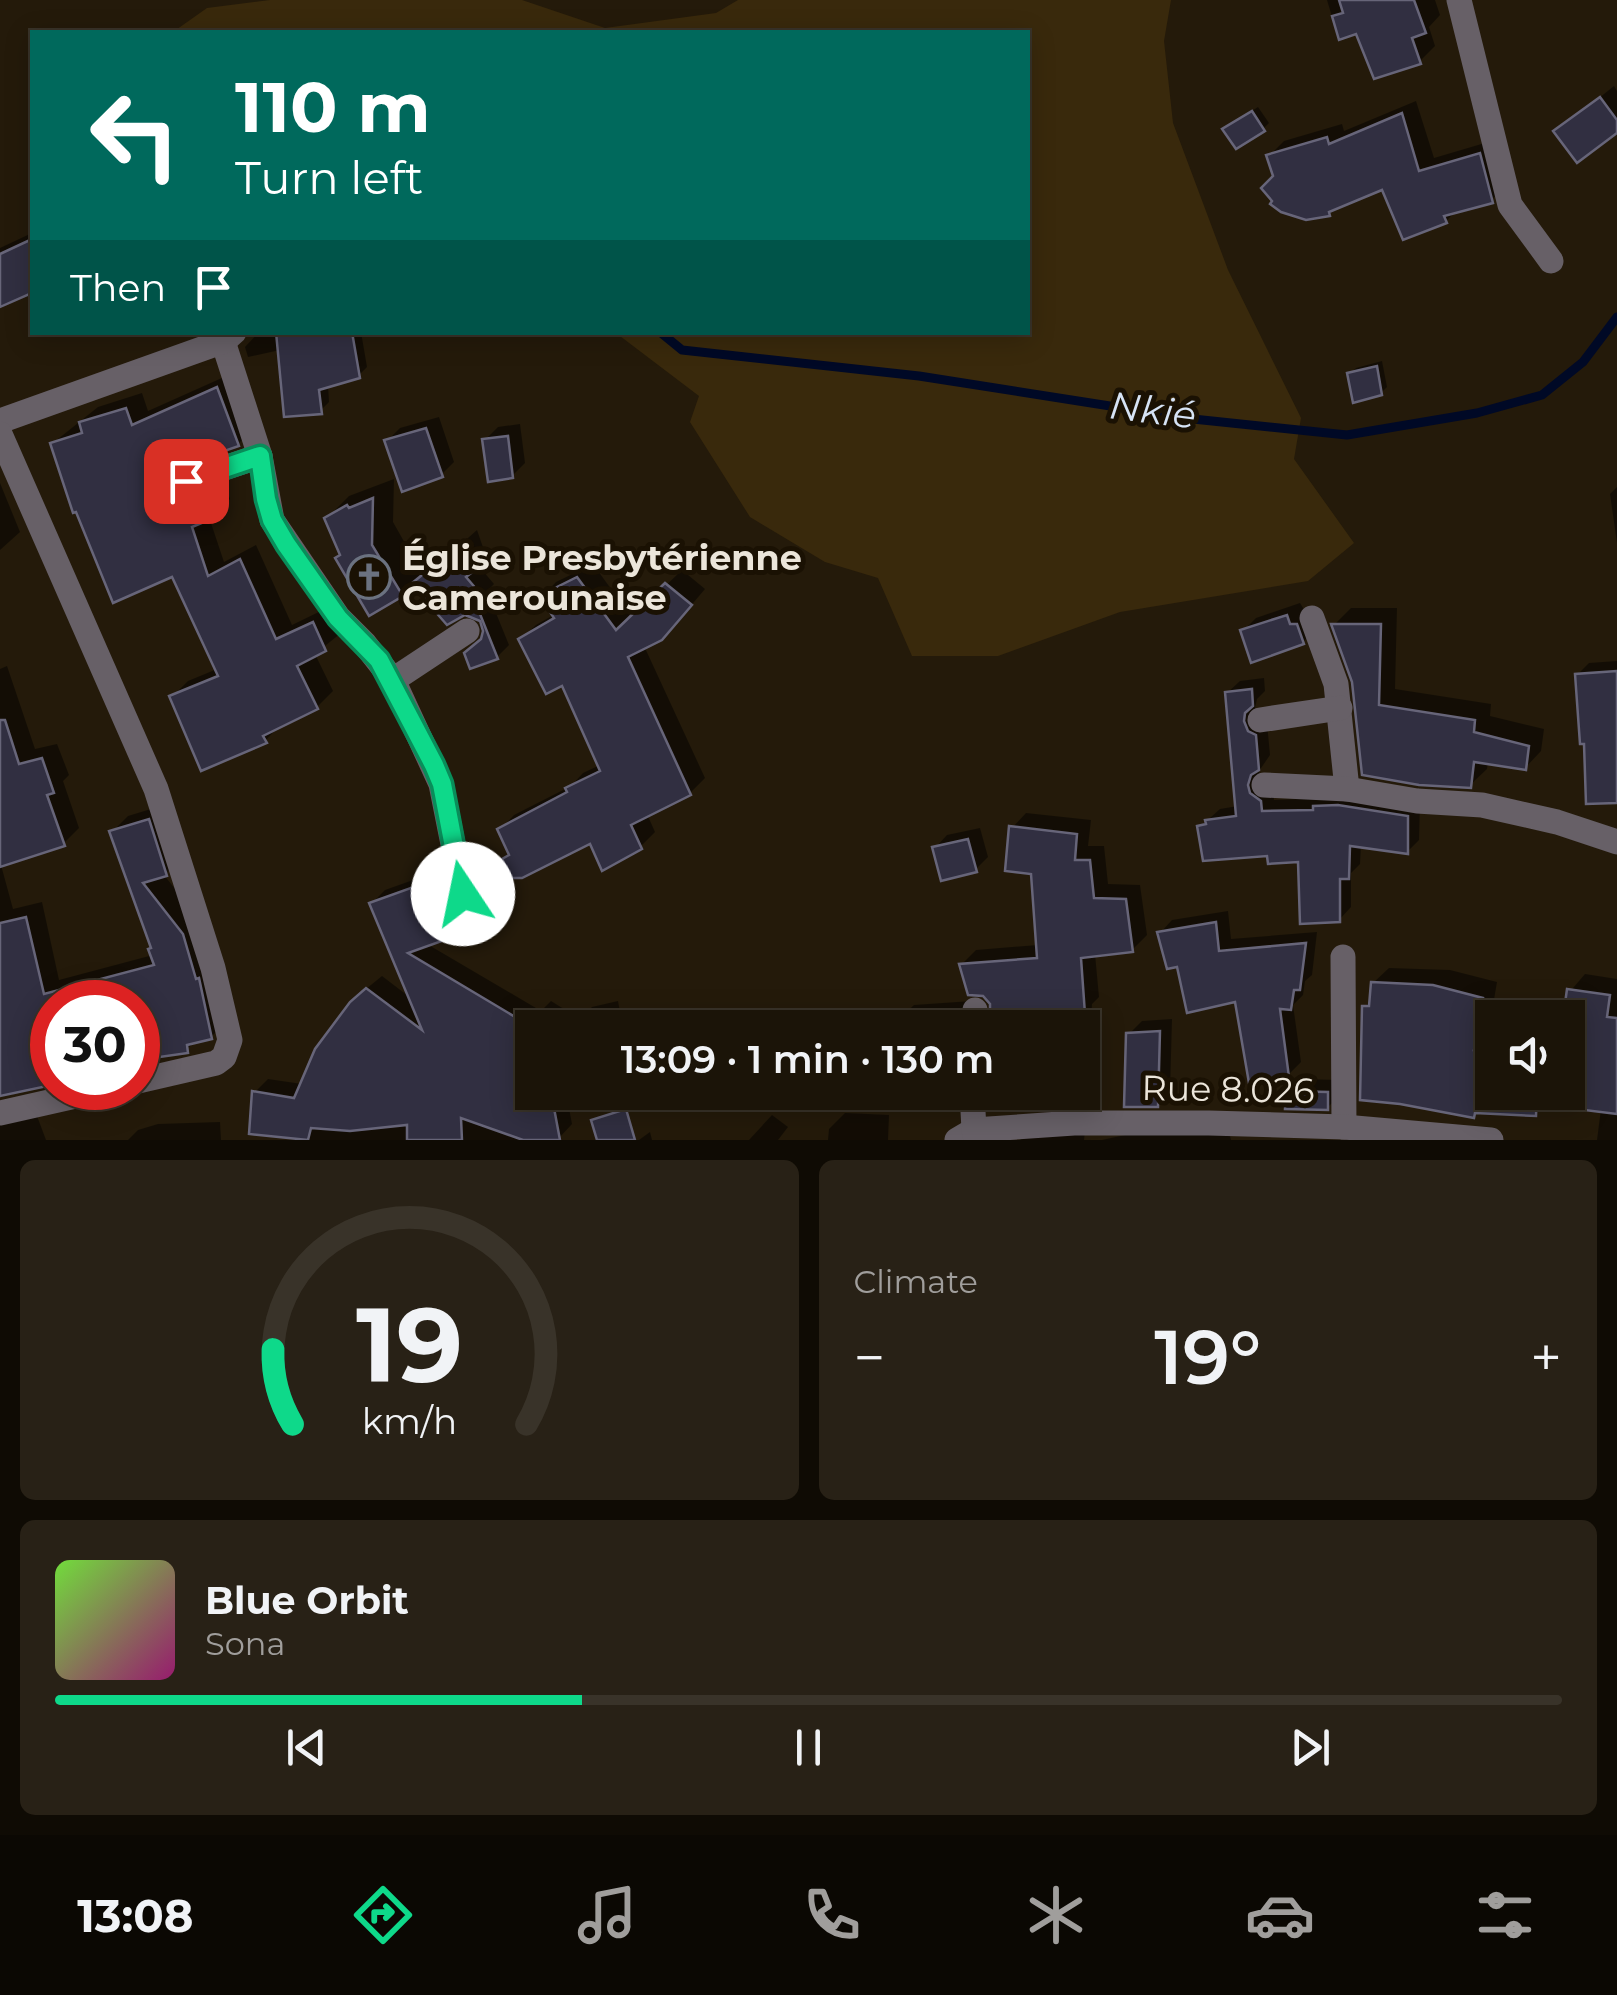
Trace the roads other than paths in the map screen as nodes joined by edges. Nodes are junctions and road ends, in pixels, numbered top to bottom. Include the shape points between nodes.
1 (1459, 0) edge
2 (1551, 261) dead end
3 (226, 335) edge
4 (0, 422) edge
5 (0, 434) edge
6 (260, 456) junction
7 (186, 481) dead end
8 (1312, 618) dead end
9 (467, 630) dead end
10 (392, 680) junction
11 (1340, 708) junction
12 (1260, 720) dead end
13 (1264, 785) dead end
14 (1348, 789) junction
15 (1617, 842) edge
16 (463, 894) dead end
17 (1344, 957) dead end
18 (160, 1077) edge
19 (30, 1106) edge
20 (971, 1110) edge
21 (0, 1113) edge
22 (1344, 1127) junction
23 (1242, 1132) edge
24 (969, 1137) edge
25 (1491, 1140) edge

1 - 2 street via 1510,206
3 - 4 street
3 - 6 street
5 - 18 street via 151,777 214,968 230,1040 224,1058
6 - 7 street
6 - 10 street via 268,510 286,544
8 - 11 street
9 - 10 street
10 - 16 street via 442,784
11 - 12 street
11 - 14 street
13 - 14 street
14 - 15 street via 1520,812
17 - 22 street
19 - 21 street
20 - 24 street
22 - 23 street, Rue 8.026
22 - 25 street, Rue 8.026
23 - 24 street, Rue 8.026 via 1074,1123

